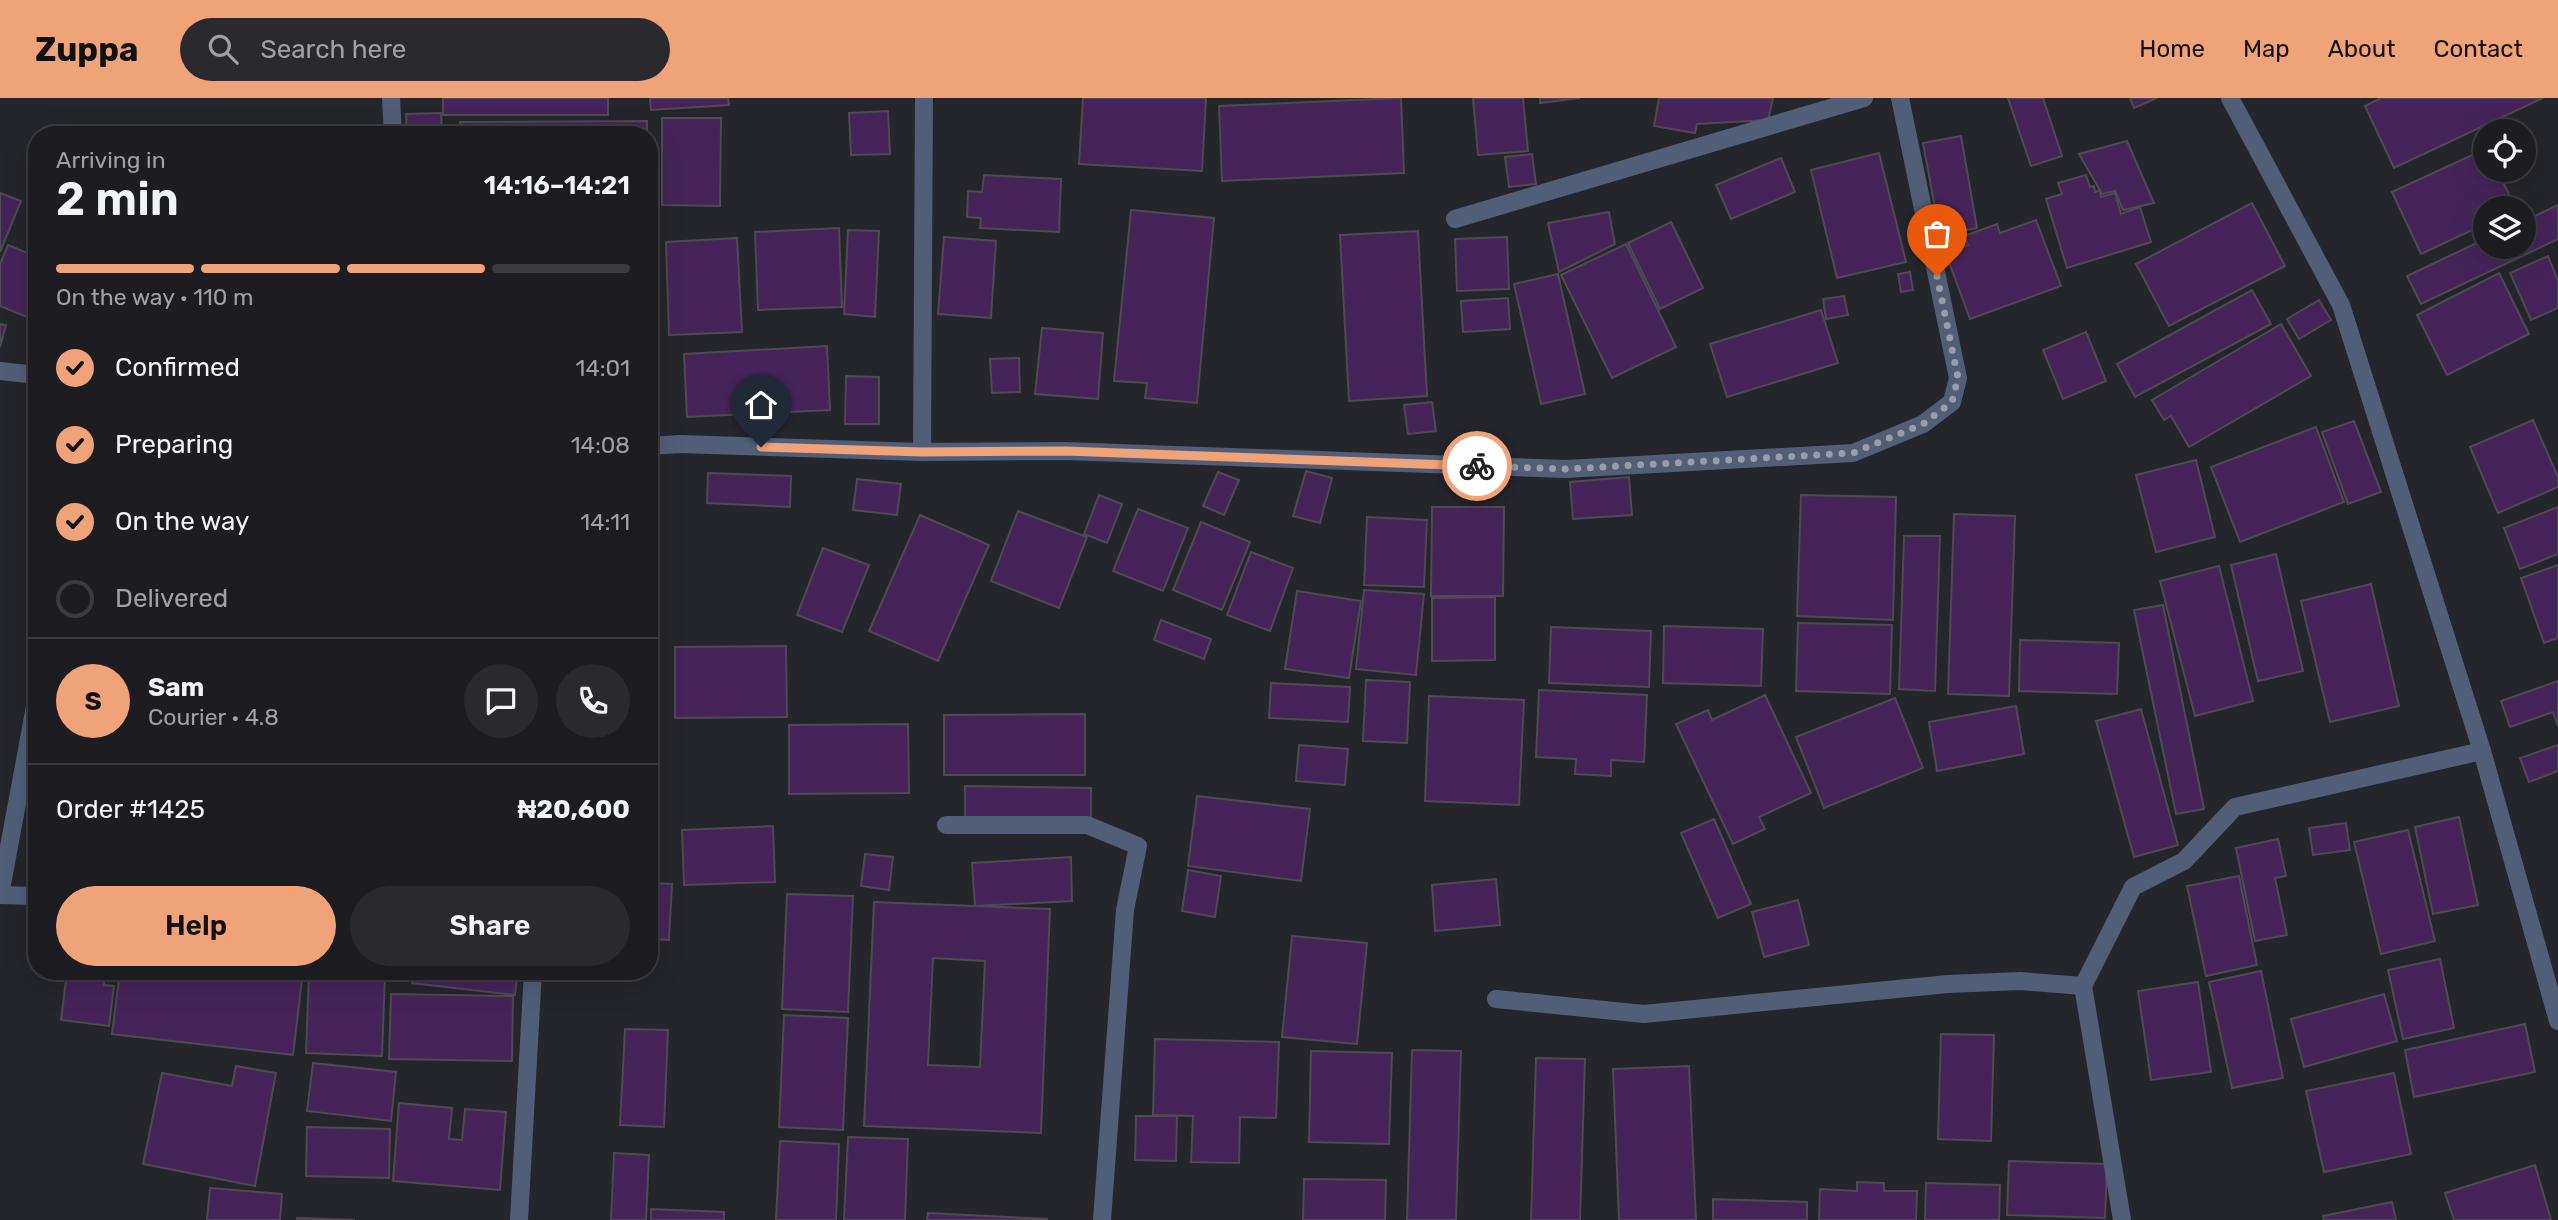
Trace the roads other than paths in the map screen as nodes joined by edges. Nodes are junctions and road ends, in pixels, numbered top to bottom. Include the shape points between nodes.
1 (391, 98) edge
2 (924, 98) edge
3 (1864, 98) edge
4 (1900, 98) edge
5 (2230, 98) edge
6 (393, 126) edge
7 (1455, 219) dead end
8 (0, 371) edge
9 (28, 374) edge
10 (658, 445) edge
11 (922, 452) junction
12 (28, 744) edge
13 (2482, 751) junction
14 (946, 825) dead end
15 (0, 895) edge
16 (28, 896) edge
17 (532, 980) edge
18 (2083, 986) junction
19 (1496, 999) dead end
20 (2558, 1021) edge
21 (519, 1220) edge
22 (1102, 1220) edge
23 (2122, 1220) edge

1 - 6 street
2 - 11 street
3 - 7 street
4 - 11 street via 1958,378 1952,402 1923,424 1853,453 1566,469 1079,451
5 - 13 street via 2341,305
8 - 9 street
10 - 11 street
12 - 15 street
13 - 18 street via 2235,807 2184,861 2133,887
13 - 20 street
14 - 22 street via 1087,825 1138,846 1125,910
15 - 16 street
17 - 21 street
18 - 19 street via 2020,981 1948,984 1644,1014
18 - 23 street

